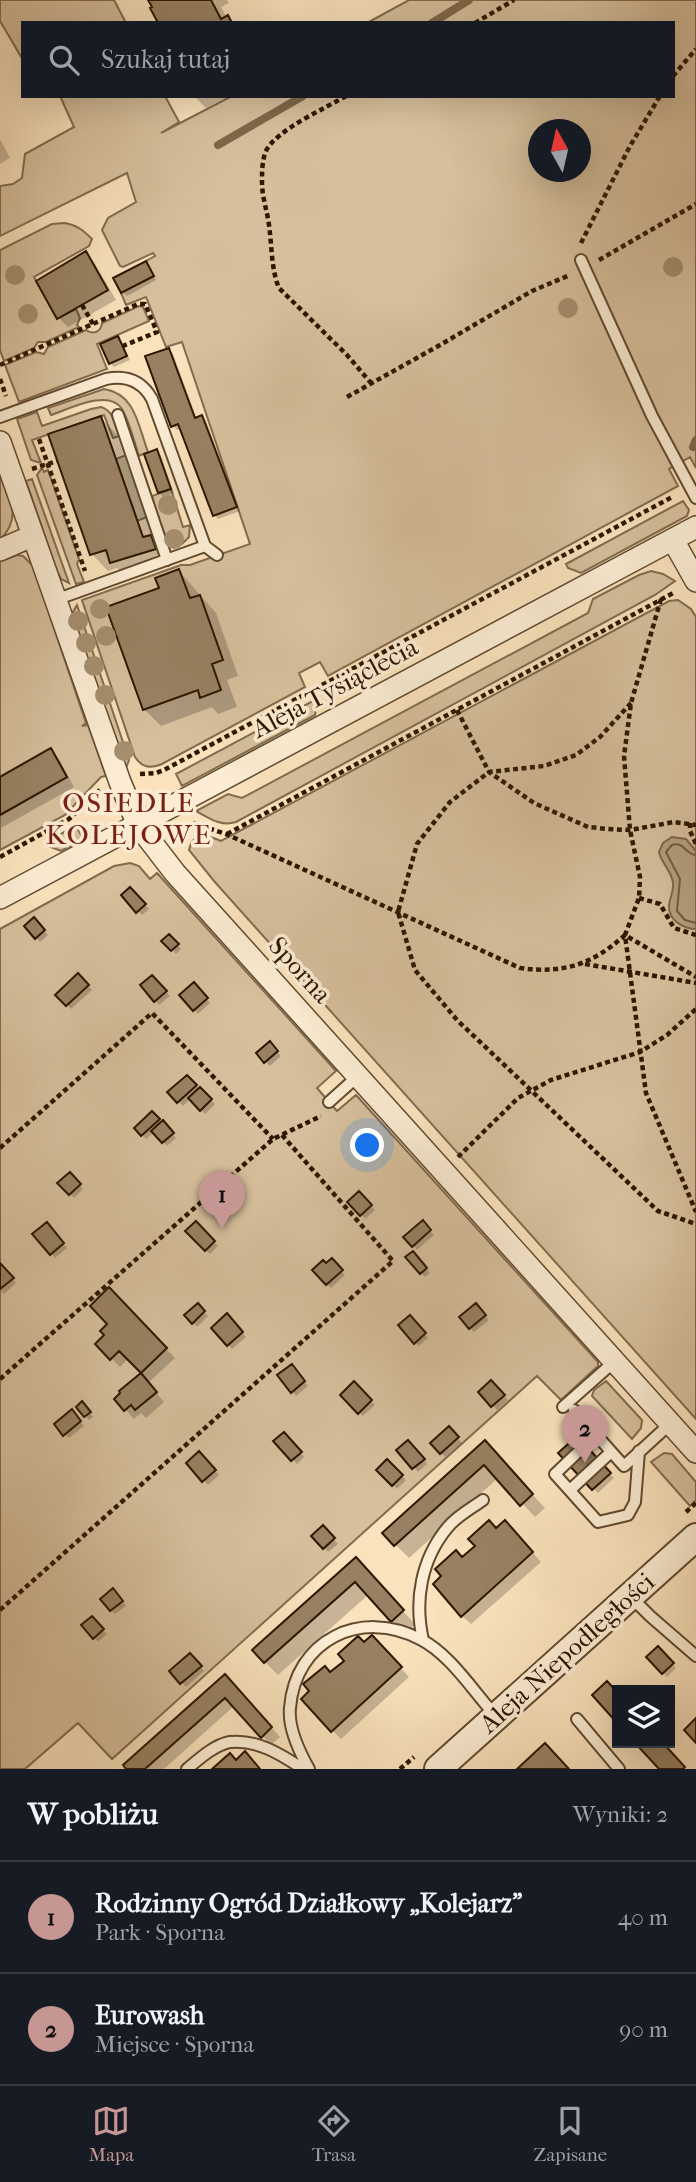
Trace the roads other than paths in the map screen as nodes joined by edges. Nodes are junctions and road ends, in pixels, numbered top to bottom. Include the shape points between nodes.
1 (583, 264) road end
2 (118, 415) dead end
3 (0, 417) edge
4 (0, 442) edge
5 (696, 498) edge
6 (696, 527) edge
7 (32, 536) junction
8 (673, 540) junction
9 (205, 546) junction
10 (0, 550) edge
11 (218, 555) dead end
12 (167, 559) junction
13 (689, 584) edge
14 (55, 600) junction
15 (138, 825) junction
16 (0, 898) edge
17 (358, 1076) junction
18 (329, 1102) dead end
19 (615, 1361) junction
20 (671, 1423) junction
21 (596, 1435) junction
22 (639, 1451) junction
23 (611, 1452) junction
24 (696, 1452) edge
25 (570, 1490) junction
26 (483, 1500) dead end
27 (696, 1536) edge
28 (630, 1596) junction
29 (424, 1640) junction
30 (696, 1656) edge
31 (496, 1716) junction
32 (576, 1719) dead end
33 (187, 1769) edge
34 (303, 1769) edge
35 (309, 1769) edge
36 (438, 1769) edge
37 (619, 1769) edge

1 - 5 lane via 646,404
2 - 12 lane
3 - 9 lane via 106,379 137,383 156,407
4 - 7 street, Sporna
6 - 8 street, Aleja Tysiąclecia
7 - 10 street
7 - 14 street, Sporna
8 - 13 street
8 - 15 street, Aleja Tysiąclecia
9 - 11 lane
9 - 12 lane
12 - 14 lane
14 - 15 street, Sporna
15 - 16 street, Aleja Tysiąclecia
15 - 17 street, Sporna via 175,873
17 - 18 lane
17 - 19 street, Sporna
19 - 20 street, Sporna
19 - 21 lane via 568,1408
20 - 22 lane
20 - 24 street, Sporna
21 - 23 lane
21 - 25 lane via 555,1474
22 - 23 lane via 624,1466
22 - 25 lane via 635,1502 628,1515 598,1522
23 - 25 lane
26 - 29 lane via 448,1526 428,1559 418,1592
27 - 28 street, Aleja Niepodległości
28 - 30 lane
28 - 31 street, Aleja Niepodległości
29 - 31 lane via 437,1648
29 - 35 lane via 390,1629 361,1627 339,1633 317,1648 298,1673 289,1710
31 - 36 street, Aleja Niepodległości
32 - 37 lane
33 - 34 lane via 228,1742 251,1743

